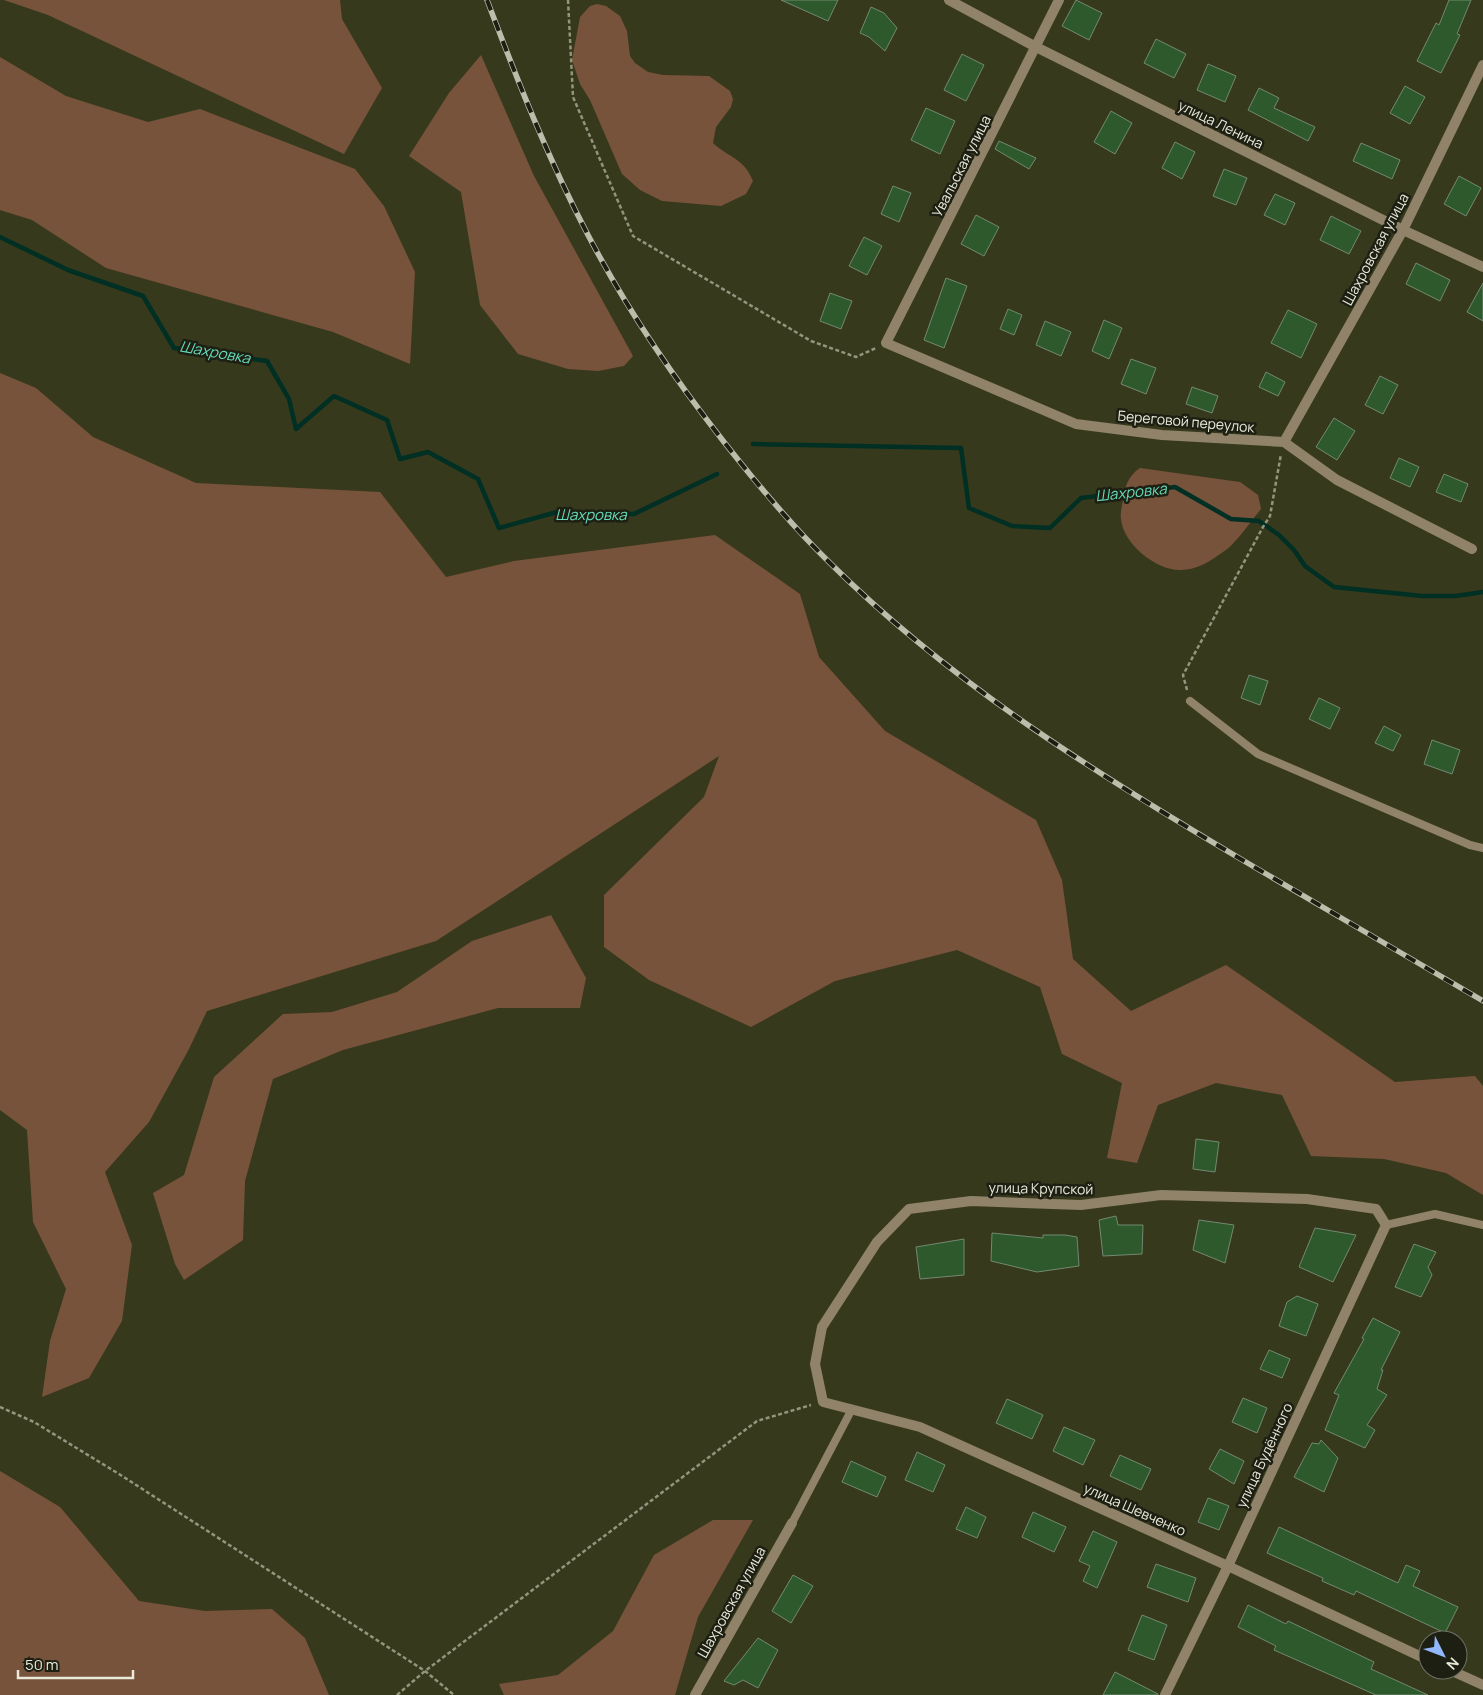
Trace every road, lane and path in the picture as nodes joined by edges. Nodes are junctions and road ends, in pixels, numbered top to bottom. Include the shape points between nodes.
1 (568, 0) edge
2 (949, 0) edge
3 (1059, 0) edge
4 (1036, 47) junction
5 (1483, 65) edge
6 (1403, 230) junction
7 (1483, 267) edge
8 (886, 343) junction
9 (1284, 442) junction
10 (1472, 549) dead end
11 (1190, 701) joint
12 (1483, 848) edge
13 (1386, 1225) junction
14 (1483, 1225) edge
15 (823, 1402) junction
16 (0, 1407) edge
17 (852, 1409) junction
18 (792, 1523) joint
19 (1228, 1566) junction
20 (1418, 1655) edge
21 (425, 1671) junction
22 (1468, 1678) edge
23 (1483, 1685) edge
24 (397, 1695) edge
25 (454, 1695) edge
26 (695, 1695) edge
27 (1165, 1695) edge

1 - 8 path via 573,97 633,236 810,341 856,357
2 - 4 street, улица Ленина
3 - 4 street, Увальская улица
4 - 6 street, улица Ленина
4 - 8 street, Увальская улица
5 - 6 street, Шахровская улица
6 - 7 street, улица Ленина
6 - 9 street, Шахровская улица
8 - 9 street, Береговой переулок via 1076,424 1162,436
9 - 10 street via 1337,480
9 - 11 path via 1270,516 1183,675
11 - 12 lane via 1258,754
13 - 14 lane via 1435,1214
13 - 15 street, улица Крупской via 1376,1209 1307,1198 1161,1195 1081,1205 971,1201 909,1209 877,1242 822,1327 815,1364
13 - 19 street, улица Будённого
15 - 17 street, улица Шевченко
15 - 21 path via 757,1421
16 - 21 path via 34,1422 110,1469
17 - 18 lane
17 - 19 street, улица Шевченко via 920,1427
18 - 26 street, Шахровская улица
19 - 20 street, улица Шевченко
19 - 27 street, улица Будённого
21 - 24 path
21 - 25 path
22 - 23 street

